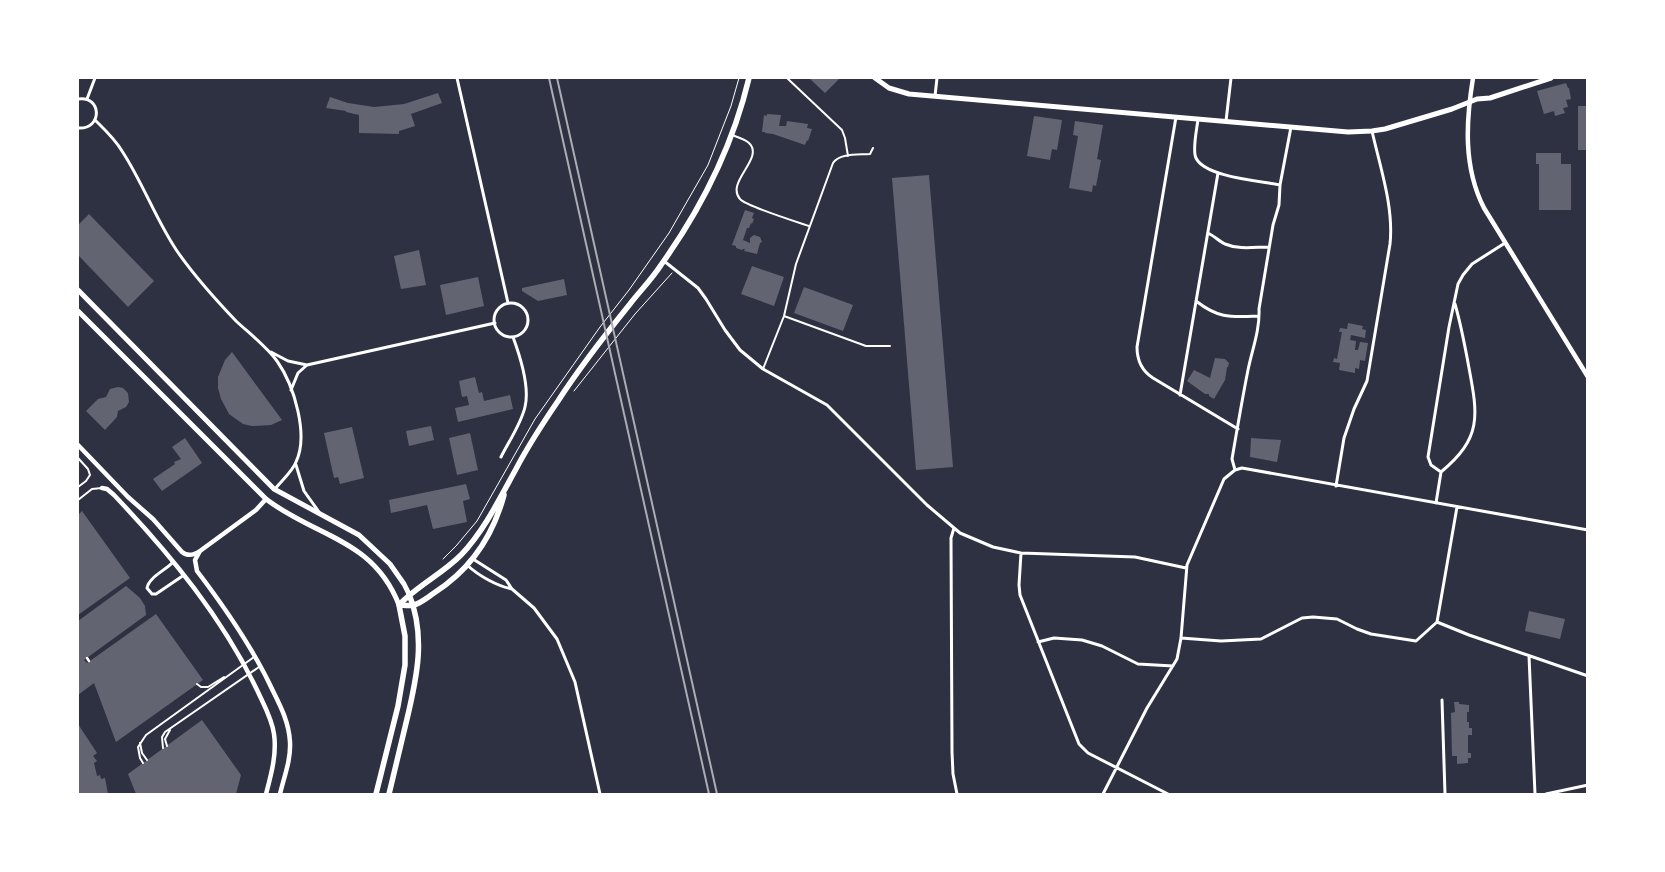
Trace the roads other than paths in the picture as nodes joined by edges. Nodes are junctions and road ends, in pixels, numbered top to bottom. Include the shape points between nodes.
1 (95, 78) edge
2 (457, 78) edge
3 (749, 78) edge
4 (787, 78) edge
5 (875, 78) edge
6 (937, 78) edge
7 (1230, 78) edge
8 (1473, 78) edge
9 (1551, 78) edge
10 (935, 96) junction
11 (78, 99) edge
12 (86, 99) junction
13 (1468, 104) junction
14 (1176, 117) junction
15 (1198, 119) junction
16 (94, 120) junction
17 (1226, 122) junction
18 (1291, 127) junction
19 (78, 128) edge
20 (1372, 131) junction
21 (731, 135) junction
22 (873, 148) dead end
23 (848, 156) junction
24 (1218, 173) junction
25 (1280, 185) junction
26 (808, 226) junction
27 (1208, 233) junction
28 (1505, 243) junction
29 (1270, 247) junction
30 (664, 260) junction
31 (78, 290) edge
32 (1196, 301) junction
33 (508, 303) junction
34 (1455, 304) junction
35 (78, 311) edge
36 (784, 316) junction
37 (1259, 316) junction
38 (495, 324) junction
39 (513, 337) junction
40 (890, 346) dead end
41 (268, 350) junction
42 (307, 365) junction
43 (763, 369) junction
44 (1588, 377) edge
45 (291, 391) junction
46 (1180, 395) junction
47 (1238, 429) junction
48 (78, 446) edge
49 (501, 457) dead end
50 (78, 458) edge
51 (296, 464) junction
52 (1234, 470) junction
53 (1441, 472) junction
54 (1336, 486) junction
55 (78, 488) edge
56 (102, 488) joint
57 (506, 488) junction
58 (274, 489) junction
59 (266, 499) junction
60 (78, 500) edge
61 (1436, 503) junction
62 (1457, 507) junction
63 (320, 513) junction
64 (954, 528) junction
65 (1588, 530) edge
66 (200, 551) junction
67 (1022, 553) junction
68 (461, 554) junction
69 (473, 559) junction
70 (174, 561) junction
71 (467, 565) junction
72 (1186, 568) junction
73 (184, 576) junction
74 (512, 589) junction
75 (409, 594) junction
76 (399, 605) junction
77 (413, 606) junction
78 (1437, 622) junction
79 (1181, 638) junction
80 (1038, 642) junction
81 (256, 655) junction
82 (1529, 656) junction
83 (87, 658) dead end
84 (89, 661) dead end
85 (244, 663) junction
86 (261, 665) junction
87 (1173, 666) junction
88 (249, 673) junction
89 (226, 676) junction
90 (1588, 676) edge
91 (197, 684) dead end
92 (1442, 700) dead end
93 (170, 730) junction
94 (140, 743) junction
95 (167, 746) dead end
96 (163, 748) dead end
97 (147, 760) dead end
98 (143, 763) dead end
99 (1116, 768) junction
100 (1588, 785) edge
101 (267, 794) edge
102 (280, 794) edge
103 (376, 794) edge
104 (389, 794) edge
105 (600, 794) edge
106 (958, 794) edge
107 (1103, 794) edge
108 (1168, 794) edge
109 (1445, 794) edge
110 (1535, 794) edge
111 (1546, 794) edge

1 - 12 street
2 - 33 street
3 - 21 main road
4 - 23 lane via 842,130
5 - 10 main road via 896,91
6 - 10 street
7 - 17 street
8 - 13 street
9 - 13 main road
10 - 14 main road
11 - 12 street
12 - 16 street via 95,107
13 - 20 main road
13 - 28 street via 1472,179 1478,197
14 - 15 main road
14 - 46 street via 1137,347 1140,365 1146,372
15 - 17 main road
15 - 24 street via 1195,157 1203,167
16 - 19 street via 87,127
16 - 41 street via 122,150 168,237 187,265 214,298
17 - 18 main road
18 - 20 main road
18 - 25 street
20 - 54 street via 1385,186 1390,244 1367,381 1344,438
21 - 26 lane via 745,140 753,151 737,186 739,198
21 - 30 main road via 696,210
22 - 23 lane via 870,154
23 - 26 lane via 834,161
24 - 25 street
24 - 27 street
25 - 29 street
26 - 36 lane
27 - 29 street via 1232,246
27 - 32 street
28 - 34 street via 1469,267 1458,284
28 - 44 street
29 - 37 street
30 - 43 street via 698,288 733,342
30 - 57 main road via 560,397
31 - 58 main road
32 - 37 street via 1217,314
32 - 46 street
33 - 38 street via 498,310
33 - 39 street via 522,308 528,319 525,330
34 - 53 street via 1428,457 1430,464
34 - 53 street via 1472,383 1476,420 1465,447
35 - 59 main road
36 - 40 lane via 866,346
36 - 43 lane
37 - 47 street
38 - 39 street via 503,334
38 - 42 street
39 - 49 street via 527,397 525,409
41 - 42 street via 288,362
41 - 45 street
42 - 45 street via 296,377
43 - 64 street via 827,405
45 - 51 street via 301,437 301,451
46 - 47 street
47 - 52 street via 1232,459
48 - 66 street via 184,554
50 - 55 lane via 90,475
51 - 58 street
51 - 63 street via 304,491
52 - 54 street via 1242,468
52 - 72 street via 1224,479
53 - 61 street
54 - 61 street
56 - 60 lane via 92,490
56 - 70 street via 114,495
57 - 68 main road
57 - 69 main road via 494,524
58 - 59 main road
58 - 63 main road
59 - 66 street
59 - 76 main road via 356,549 387,581
61 - 62 street
62 - 65 street
62 - 78 street
63 - 75 main road via 373,547 394,569
64 - 67 street via 985,544
64 - 106 street via 951,538 951,663 953,774
66 - 81 street via 194,562 197,571
67 - 72 street via 1135,558
67 - 80 street via 1019,592
68 - 69 main road
68 - 71 main road
68 - 75 main road
69 - 71 main road
69 - 74 street via 506,580
70 - 73 street
70 - 73 street via 149,582 147,588 156,594
71 - 74 street via 502,587
71 - 77 main road via 448,584
72 - 79 street
73 - 85 street
74 - 105 street via 545,620 561,646 579,698
75 - 76 main road
75 - 77 main road
76 - 77 main road
76 - 103 main road via 406,636 405,665
77 - 104 main road via 419,634 418,665
78 - 79 street via 1416,641 1372,634 1337,619 1313,617 1302,618 1261,640
78 - 82 street
79 - 87 street
80 - 87 street via 1054,638 1082,640 1138,664
80 - 99 street via 1079,744 1086,752
81 - 85 lane
81 - 86 street
82 - 90 street
82 - 110 street
83 - 84 street
85 - 88 street
85 - 89 lane
86 - 88 lane
86 - 102 street via 288,732 289,755
87 - 99 street
88 - 93 lane
88 - 101 street via 274,735 275,755
89 - 91 lane via 206,687
89 - 94 lane via 146,734
92 - 109 street
93 - 95 lane via 166,735
93 - 96 lane via 162,737
94 - 97 lane
94 - 98 lane via 138,752
99 - 107 street
99 - 108 street
100 - 111 street

